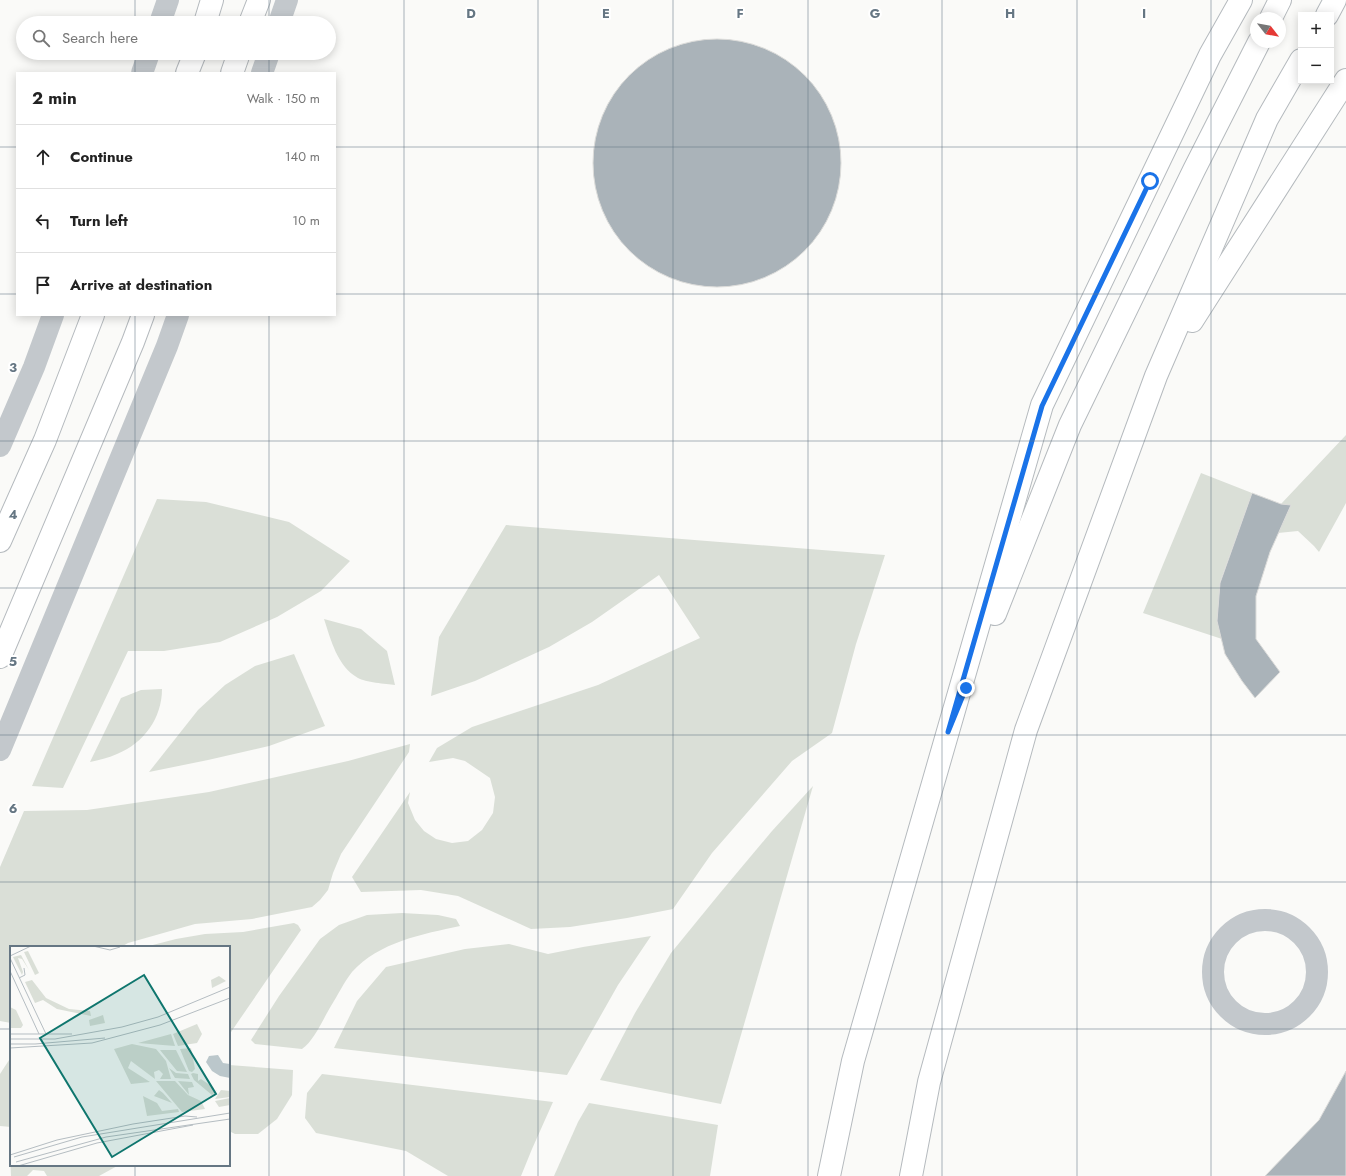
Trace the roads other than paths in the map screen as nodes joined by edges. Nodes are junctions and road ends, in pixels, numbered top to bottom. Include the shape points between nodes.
1 (168, 0) edge
2 (212, 0) edge
3 (259, 0) edge
4 (287, 0) edge
5 (1241, 0) edge
6 (1280, 0) edge
7 (1335, 0) edge
8 (1274, 12) edge
9 (1329, 12) edge
10 (162, 16) edge
11 (207, 16) edge
12 (253, 16) edge
13 (281, 16) edge
14 (1256, 48) edge
15 (147, 60) edge
16 (192, 60) edge
17 (237, 60) edge
18 (267, 60) edge
19 (1298, 65) edge
20 (142, 72) edge
21 (187, 72) edge
22 (232, 72) edge
23 (262, 72) edge
24 (1346, 80) edge
25 (53, 316) edge
26 (94, 316) edge
27 (143, 316) edge
28 (178, 316) edge
29 (1156, 376) junction
30 (0, 446) edge
31 (0, 541) edge
32 (0, 657) edge
33 (948, 732) junction
34 (0, 750) edge
35 (1276, 1024) joint
36 (829, 1176) edge
37 (911, 1176) edge

1 - 10 street
2 - 11 main road
3 - 12 main road
4 - 13 street
5 - 33 main road via 1210,55 1042,406
6 - 8 main road
7 - 9 main road
14 - 33 main road via 1070,425
15 - 20 street
16 - 21 main road
17 - 22 main road
18 - 23 street
19 - 29 main road via 1267,119
24 - 29 main road
25 - 30 street
26 - 31 main road via 45,440
27 - 32 main road via 134,342
28 - 34 street
29 - 37 main road via 1026,730 929,1082
33 - 36 main road via 853,1061
35 - 35 street via 1293,1017 1306,1005 1315,989 1315,956 1307,941 1294,929 1279,922 1263,920 1246,924 1227,936 1220,945 1214,961 1212,978 1217,996 1228,1010 1242,1020 1259,1025

